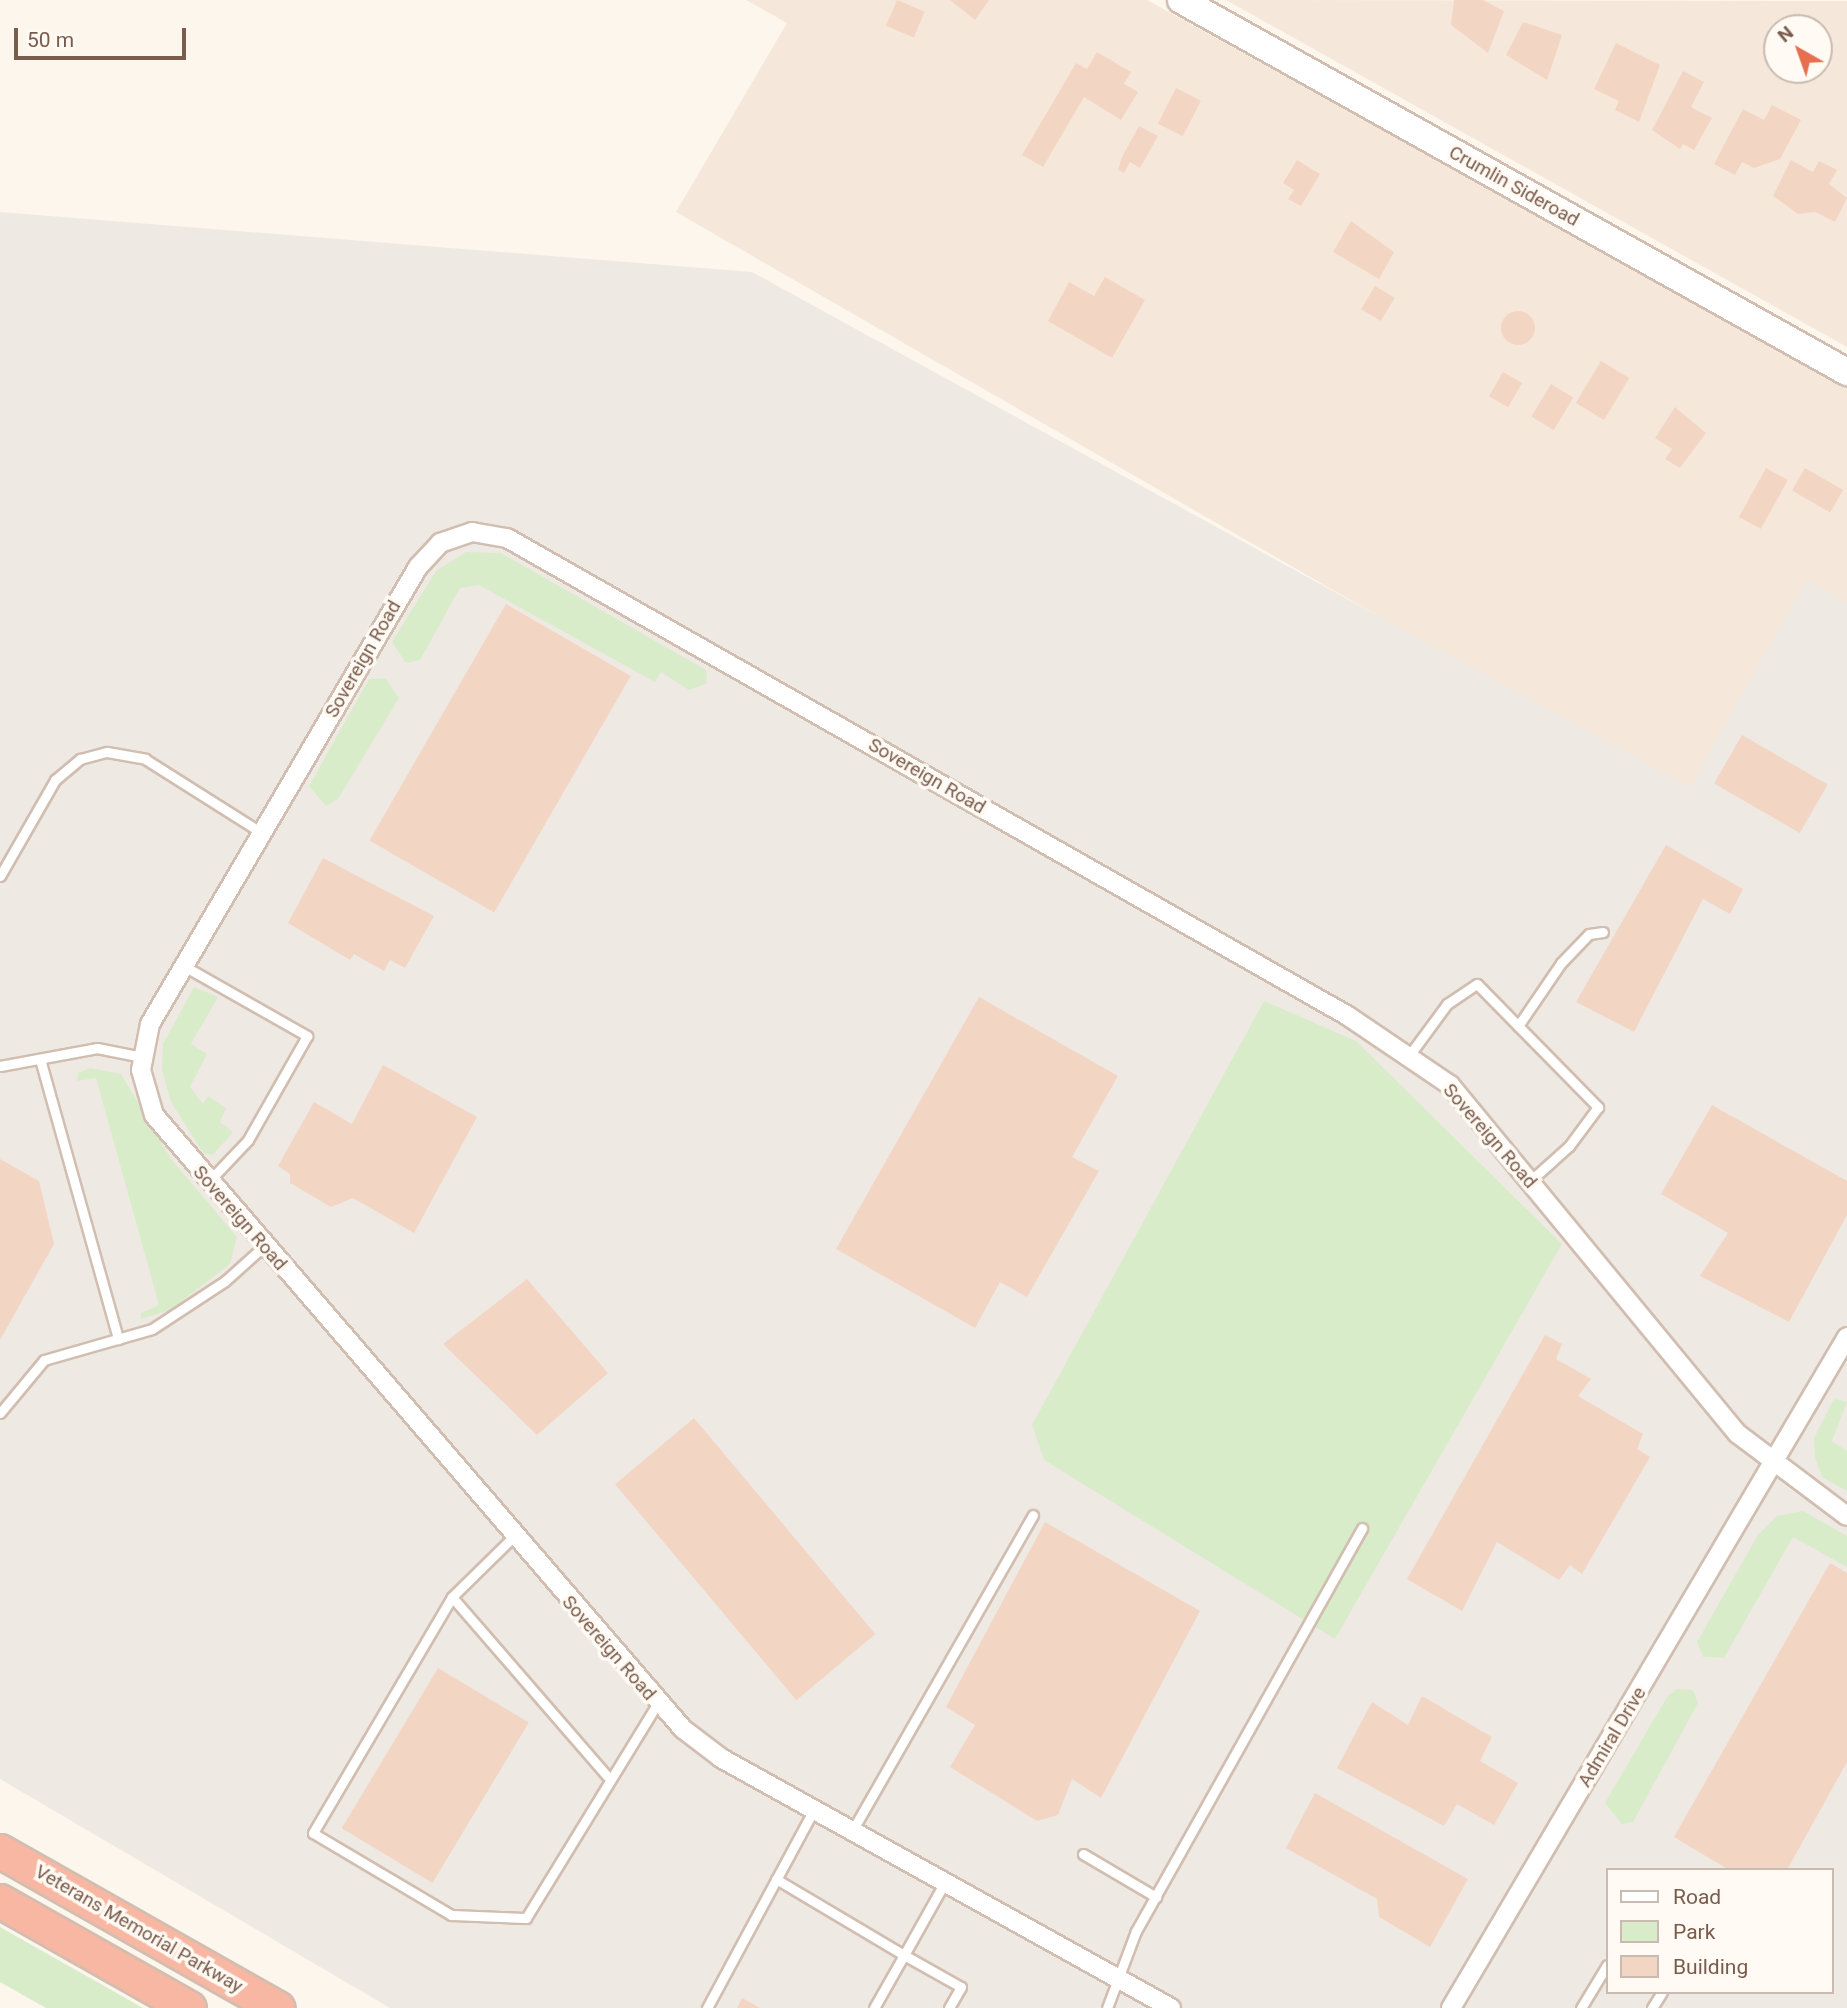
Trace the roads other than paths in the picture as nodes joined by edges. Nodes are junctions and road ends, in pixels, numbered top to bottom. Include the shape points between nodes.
1 (1181, 0) edge
2 (1847, 372) edge
3 (262, 832) junction
4 (0, 876) edge
5 (1602, 932) dead end
6 (184, 966) junction
7 (1518, 1026) junction
8 (1408, 1056) junction
9 (142, 1058) junction
10 (40, 1059) junction
11 (0, 1066) edge
12 (209, 1182) junction
13 (1529, 1182) junction
14 (264, 1246) junction
15 (1847, 1337) edge
16 (118, 1339) junction
17 (0, 1413) edge
18 (1774, 1465) junction
19 (1033, 1514) dead end
20 (1847, 1517) edge
21 (1362, 1528) dead end
22 (513, 1536) junction
23 (452, 1597) junction
24 (657, 1704) junction
25 (607, 1776) junction
26 (814, 1809) junction
27 (852, 1830) junction
28 (0, 1851) edge
29 (1083, 1854) dead end
30 (776, 1880) junction
31 (945, 1882) junction
32 (1156, 1897) junction
33 (0, 1901) edge
34 (904, 1955) junction
35 (1605, 1968) edge
36 (1122, 1980) junction
37 (189, 2008) edge
38 (278, 2008) edge
39 (707, 2008) edge
40 (874, 2008) edge
41 (949, 2008) edge
42 (1107, 2008) edge
43 (1171, 2008) edge
44 (1451, 2008) edge
45 (1581, 2008) edge

1 - 2 street, Crumlin Sideroad
3 - 4 lane via 145,760 107,752 80,759 55,779
3 - 6 street, Sovereign Road
3 - 8 street, Sovereign Road via 424,557 450,537 493,534 1325,1003
5 - 7 lane via 1589,934 1561,963
6 - 9 street, Sovereign Road via 150,1024
6 - 12 lane via 307,1036 247,1140
7 - 8 lane via 1477,984 1447,1004
7 - 13 lane via 1598,1107 1569,1146
8 - 13 street, Sovereign Road via 1450,1085
9 - 10 lane via 97,1048
9 - 12 street, Sovereign Road via 154,1115
10 - 11 lane
10 - 16 lane
12 - 14 street, Sovereign Road
13 - 18 street, Sovereign Road via 1738,1434
14 - 16 lane via 190,1306 152,1329
14 - 22 street, Sovereign Road
15 - 18 street, Admiral Drive
16 - 17 lane via 44,1360
18 - 20 street, Sovereign Road
18 - 44 street, Admiral Drive
19 - 27 lane
21 - 32 lane
22 - 23 lane
22 - 24 street, Sovereign Road
23 - 25 lane
23 - 25 lane via 313,1833 451,1915 526,1918
24 - 25 lane
24 - 26 street, Sovereign Road via 721,1758
26 - 27 street, Sovereign Road
26 - 30 lane
27 - 31 street, Sovereign Road
28 - 38 highway, Veterans Memorial Parkway
29 - 32 lane
30 - 34 lane
30 - 39 lane
31 - 34 lane
31 - 36 street, Sovereign Road
32 - 36 lane via 1136,1931
33 - 37 highway
34 - 40 lane
34 - 41 lane via 961,1987
35 - 45 lane
36 - 42 lane
36 - 43 street, Sovereign Road

